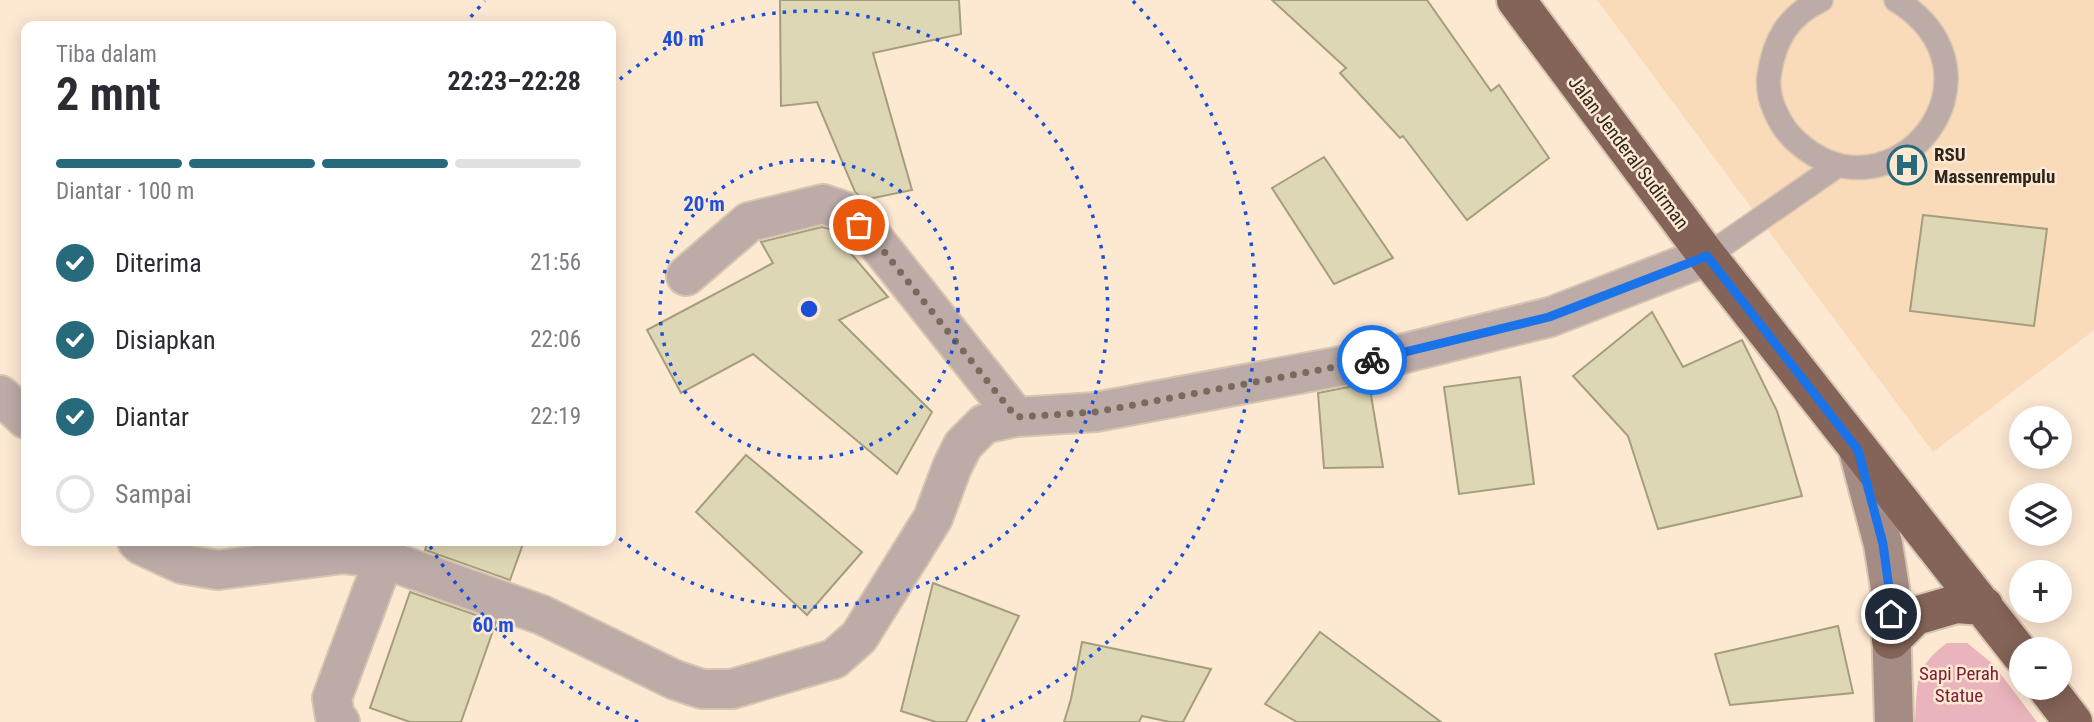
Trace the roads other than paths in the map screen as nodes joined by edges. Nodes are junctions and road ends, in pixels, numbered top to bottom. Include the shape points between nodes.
1 (1516, 0) edge
2 (1821, 0) edge
3 (1896, 0) edge
4 (1838, 165) junction
5 (1705, 257) junction
6 (686, 276) dead end
7 (0, 395) edge
8 (21, 414) edge
9 (1016, 417) junction
10 (1858, 450) junction
11 (143, 546) edge
12 (384, 559) junction
13 (1984, 607) junction
14 (2009, 639) edge
15 (1891, 640) junction
16 (2056, 700) edge
17 (340, 722) edge
18 (1894, 722) edge
19 (2073, 722) edge

1 - 5 highway, Jalan Jenderal Sudirman
2 - 4 lane via 1786,27 1772,53 1769,82 1774,111 1789,135 1811,155
3 - 4 lane via 1916,12 1935,35 1945,62 1946,92 1937,120 1919,143 1896,160 1867,167
4 - 5 lane
5 - 9 street via 1549,317 1390,356 1096,412
5 - 10 highway, Jalan Jenderal Sudirman
6 - 9 street via 749,222 822,204 844,211 874,239
7 - 8 street
9 - 12 street via 984,424 963,445 933,518 859,637 834,659 732,689 702,689 675,680 542,615
10 - 13 highway
10 - 15 main road, Jalan Jenderal Sudirman via 1883,544
11 - 12 street via 182,564 218,570 343,554
12 - 17 street via 332,698
13 - 14 highway
13 - 15 highway via 1956,604 1926,612 1915,616
15 - 18 main road, Jalan Jenderal Sudirman
16 - 19 highway

